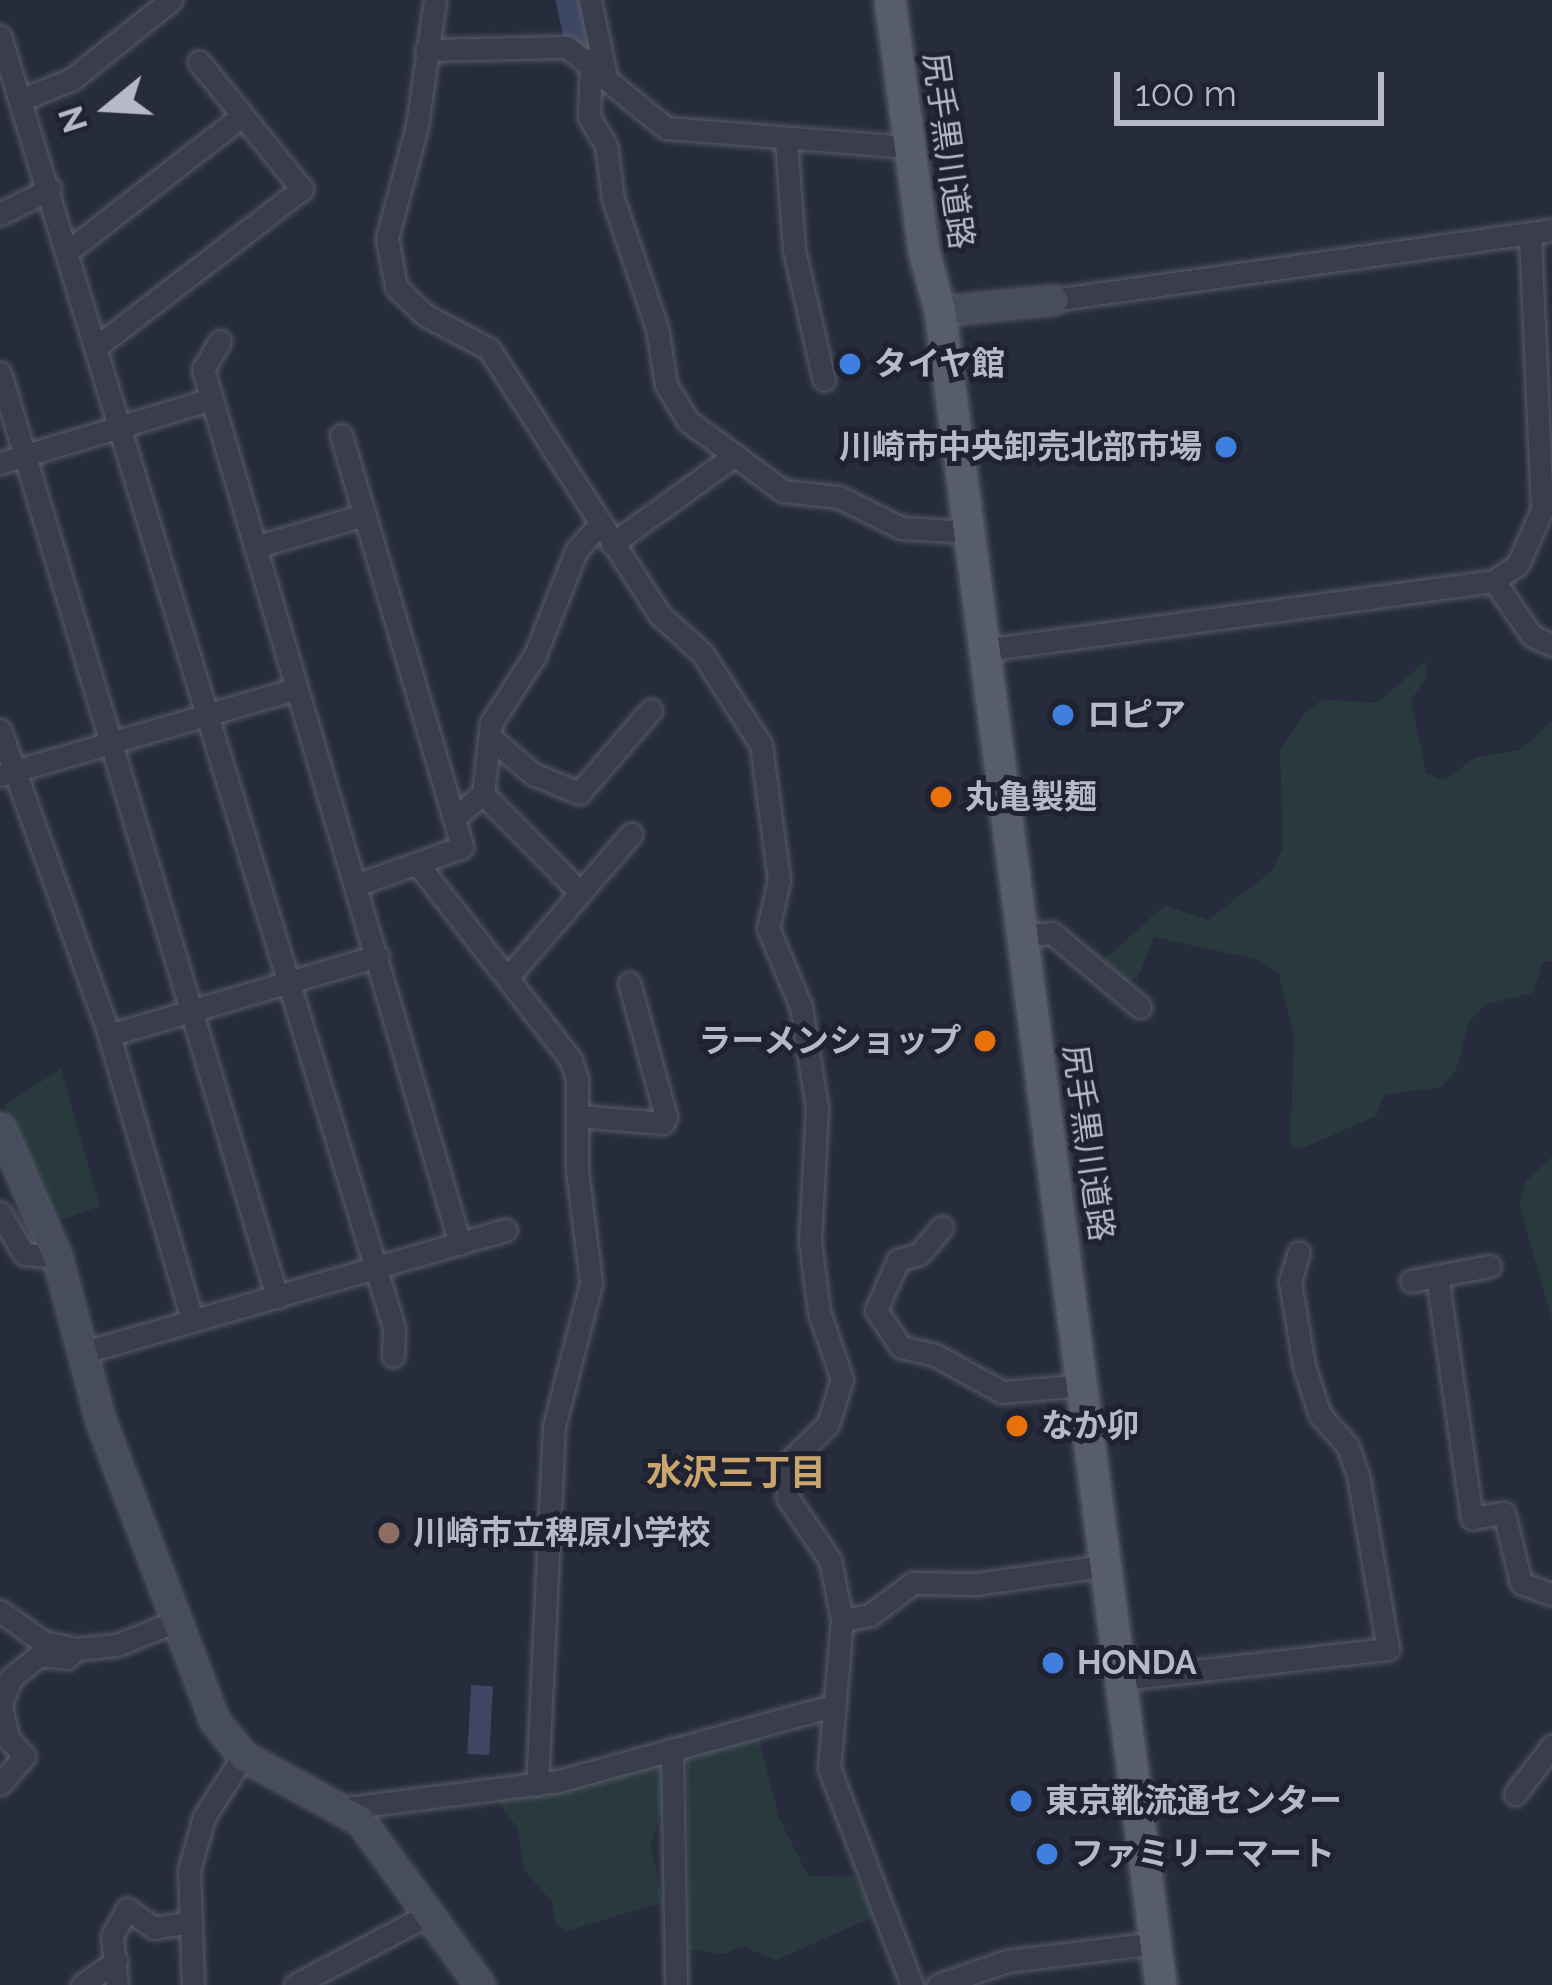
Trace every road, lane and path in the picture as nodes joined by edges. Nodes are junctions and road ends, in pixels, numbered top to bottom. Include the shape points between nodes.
1 (171, 0) edge
2 (435, 0) edge
3 (590, 0) edge
4 (890, 0) edge
5 (910, 0) edge
6 (0, 36) edge
7 (427, 50) junction
8 (199, 62) dead end
9 (598, 65) junction
10 (21, 100) junction
11 (242, 116) junction
12 (786, 141) junction
13 (910, 147) junction
14 (50, 188) junction
15 (0, 214) edge
16 (1541, 231) edge
17 (68, 251) junction
18 (1054, 300) joint
19 (940, 311) junction
20 (220, 341) dead end
21 (96, 346) junction
22 (0, 373) edge
23 (824, 380) dead end
24 (212, 399) junction
25 (120, 428) junction
26 (341, 435) dead end
27 (735, 454) junction
28 (26, 456) junction
29 (0, 463) edge
30 (364, 514) junction
31 (601, 522) junction
32 (968, 532) junction
33 (612, 544) junction
34 (255, 547) junction
35 (1494, 581) junction
36 (1552, 645) edge
37 (984, 650) junction
38 (296, 689) junction
39 (651, 710) dead end
40 (203, 716) junction
41 (0, 730) edge
42 (492, 739) junction
43 (109, 743) junction
44 (6, 774) edge
45 (483, 794) junction
46 (454, 818) junction
47 (632, 834) dead end
48 (418, 866) junction
49 (356, 885) junction
50 (579, 891) junction
51 (1022, 936) junction
52 (378, 956) junction
53 (508, 977) junction
54 (287, 980) junction
55 (629, 982) dead end
56 (1139, 1007) dead end
57 (194, 1011) junction
58 (109, 1035) junction
59 (578, 1116) junction
60 (0, 1127) edge
61 (0, 1213) edge
62 (942, 1227) dead end
63 (506, 1230) dead end
64 (460, 1244) junction
65 (1299, 1252) dead end
66 (58, 1257) junction
67 (1490, 1266) dead end
68 (374, 1268) junction
69 (1437, 1276) junction
70 (1411, 1281) dead end
71 (277, 1297) junction
72 (192, 1319) junction
73 (86, 1352) junction
74 (393, 1356) dead end
75 (1086, 1385) junction
76 (1109, 1564) junction
77 (1552, 1594) edge
78 (0, 1611) edge
79 (842, 1620) junction
80 (177, 1621) junction
81 (76, 1649) junction
82 (1124, 1679) junction
83 (0, 1703) edge
84 (835, 1705) junction
85 (1552, 1746) edge
86 (672, 1749) junction
87 (243, 1756) junction
88 (0, 1784) edge
89 (537, 1785) junction
90 (1514, 1795) dead end
91 (345, 1808) junction
92 (427, 1915) junction
93 (185, 1923) junction
94 (1156, 1943) junction
95 (116, 1961) junction
96 (82, 1985) edge
97 (117, 1985) edge
98 (193, 1985) edge
99 (295, 1985) edge
100 (481, 1985) edge
101 (676, 1985) edge
102 (912, 1985) edge
103 (938, 1985) edge
104 (1161, 1985) edge

1 - 10 street via 72,79
2 - 7 street
3 - 9 street
4 - 13 main road, 尻手黒川道路
5 - 19 main road, 尻手黒川道路 via 943,258
6 - 10 street
7 - 9 street via 567,46
7 - 31 street via 417,126 387,238 395,287 408,304 489,349
8 - 11 street
9 - 12 street via 646,118 666,128
9 - 27 street via 589,117 606,145 613,199 657,328 666,385 688,421
10 - 14 street
11 - 17 street
11 - 21 street via 302,189
12 - 13 street
12 - 23 street via 794,250
13 - 19 main road, 尻手黒川道路
14 - 15 street
14 - 17 street
16 - 18 street
16 - 35 street via 1542,510 1518,564
17 - 21 street
18 - 19 street
19 - 32 main road, 尻手黒川道路
20 - 24 street via 205,357
21 - 25 street
22 - 28 street
24 - 25 street
24 - 34 street
25 - 28 street
25 - 40 street
26 - 30 street
27 - 32 street via 783,491 839,497 902,528
27 - 33 street
28 - 29 street
28 - 43 street
30 - 34 street
30 - 46 street
31 - 33 street
31 - 42 street via 576,551 535,655 491,723
32 - 37 main road, 尻手黒川道路
33 - 79 street via 660,615 702,652 732,697 761,745 769,782 768,835 779,880 768,928 801,1007 817,1108 810,1241 819,1312 842,1379 828,1424 785,1475 797,1518 830,1560
34 - 38 street
35 - 36 street via 1532,637
35 - 37 street
37 - 51 main road, 尻手黒川道路
38 - 40 street
38 - 49 street
39 - 42 street via 579,793 533,773
40 - 43 street
40 - 54 street
41 - 44 street
42 - 45 street
43 - 44 street
43 - 57 street
44 - 58 street
45 - 46 street
45 - 50 street
46 - 48 street via 458,854
47 - 50 street
48 - 49 street
48 - 53 street
49 - 52 street
50 - 53 street
51 - 56 street via 1052,933
51 - 75 main road, 尻手黒川道路
52 - 54 street
52 - 64 street
53 - 59 street via 571,1060
54 - 57 street
54 - 68 street
55 - 59 street via 666,1117 663,1123
57 - 58 street
57 - 71 street
58 - 72 street
59 - 89 street via 591,1283 554,1426
60 - 66 street
61 - 66 street via 24,1254
62 - 75 street via 919,1254 898,1260 876,1310 901,1347 935,1355 1002,1392
63 - 64 street
64 - 68 street
65 - 82 street via 1290,1281 1304,1366 1320,1415 1347,1445 1358,1475 1388,1648
66 - 73 street
67 - 69 street
68 - 71 street
68 - 74 street via 394,1328
69 - 70 street
69 - 77 street via 1472,1518 1504,1514 1521,1583
71 - 72 street
72 - 73 street
73 - 80 street via 101,1421
75 - 76 main road, 尻手黒川道路
76 - 79 street via 976,1584 913,1583 870,1615
76 - 82 main road, 尻手黒川道路
78 - 81 street via 43,1642
79 - 84 street
80 - 81 street via 117,1645
80 - 87 street via 214,1720
81 - 83 street via 67,1658 24,1663
82 - 94 main road, 尻手黒川道路
83 - 88 street via 8,1738 23,1756
84 - 86 street
84 - 102 street via 833,1785
85 - 90 street
86 - 89 street
86 - 101 street
87 - 91 street
87 - 93 street via 204,1817 188,1870
89 - 91 street
91 - 92 street via 381,1844
92 - 99 street
92 - 100 street
93 - 95 street via 154,1928 127,1909 112,1936
93 - 98 street
94 - 103 street via 1007,1961
94 - 104 main road, 尻手黒川道路
95 - 96 street
95 - 97 street

